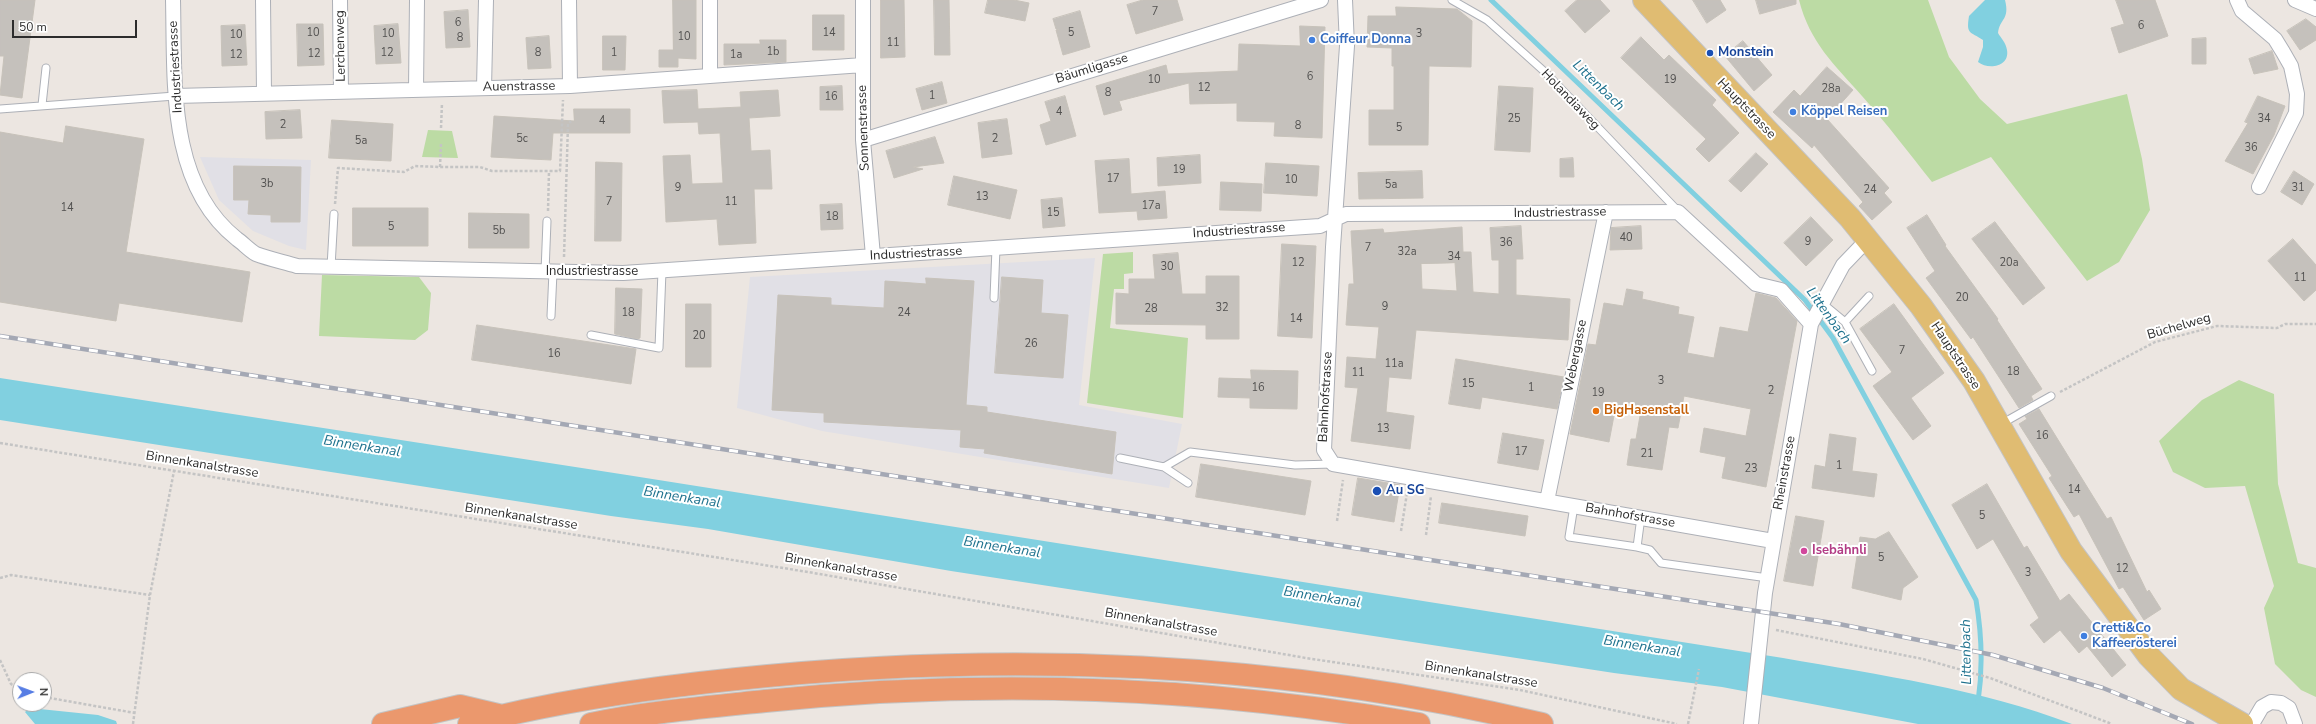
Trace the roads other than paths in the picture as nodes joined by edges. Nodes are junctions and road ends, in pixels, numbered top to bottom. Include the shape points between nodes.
1 (173, 0) edge
2 (263, 0) edge
3 (340, 0) edge
4 (417, 0) edge
5 (486, 0) edge
6 (569, 0) edge
7 (710, 0) edge
8 (863, 0) edge
9 (1321, 0) edge
10 (1345, 0) edge
11 (1452, 0) edge
12 (1644, 0) edge
13 (2237, 0) edge
14 (2295, 0) edge
15 (2316, 9) edge
16 (863, 65) junction
17 (46, 68) dead end
18 (710, 76) junction
19 (567, 86) junction
20 (484, 88) junction
21 (416, 90) junction
22 (342, 92) junction
23 (264, 94) junction
24 (175, 96) junction
25 (42, 106) junction
26 (0, 109) edge
27 (864, 140) junction
28 (2259, 187) dead end
29 (1606, 212) junction
30 (1678, 212) junction
31 (334, 214) road end
32 (1336, 218) junction
33 (547, 221) road end
34 (1868, 239) junction
35 (996, 248) junction
36 (873, 256) junction
37 (331, 267) junction
38 (662, 271) junction
39 (549, 272) junction
40 (1869, 296) dead end
41 (994, 298) dead end
42 (1821, 303) junction
43 (551, 316) dead end
44 (1845, 322) junction
45 (1811, 324) junction
46 (591, 335) dead end
47 (1872, 371) dead end
48 (2051, 396) dead end
49 (1999, 425) junction
50 (1120, 458) dead end
51 (1333, 464) junction
52 (1164, 467) junction
53 (1188, 483) dead end
54 (1547, 501) junction
55 (1574, 506) junction
56 (1642, 518) junction
57 (1773, 541) junction
58 (1637, 547) junction
59 (1768, 578) junction
60 (826, 695) junction
61 (501, 716) junction
62 (383, 724) edge
63 (469, 724) edge
64 (591, 724) edge
65 (690, 724) edge
66 (1420, 724) edge
67 (1542, 724) edge
68 (1751, 724) edge
69 (2242, 724) edge
70 (2252, 724) edge
71 (2295, 724) edge

1 - 24 street, Industriestrasse
2 - 23 street
3 - 22 street, Lerchenweg
4 - 21 street
5 - 20 street
6 - 19 street
7 - 18 street
8 - 16 street, Sonnenstrasse
9 - 27 street, Bäumligasse
10 - 32 street, Bahnhofstrasse via 1347,46
11 - 30 lane, Holandiaweg via 1488,20 1546,73
12 - 34 main road, Hauptstrasse
13 - 28 street via 2242,11 2275,39 2291,66 2298,94 2296,113
14 - 15 street
16 - 18 street, Auenstrasse
16 - 27 street, Sonnenstrasse
17 - 25 lane
18 - 19 street, Auenstrasse
19 - 20 street, Auenstrasse
20 - 21 street, Auenstrasse
21 - 22 street, Auenstrasse
22 - 23 street, Auenstrasse
23 - 24 street, Auenstrasse
24 - 25 lane
24 - 37 street, Industriestrasse via 184,150 200,199 225,229 256,253 297,266
25 - 26 lane
27 - 36 street, Sonnenstrasse
29 - 30 street, Industriestrasse
29 - 32 street, Industriestrasse via 1346,214
29 - 54 street, Webergasse
30 - 45 street via 1756,284 1781,290
31 - 37 lane
32 - 35 street, Industriestrasse via 1320,226
32 - 51 street, Bahnhofstrasse via 1324,450
33 - 39 lane
34 - 42 street, Rheinstrasse via 1842,265
34 - 49 main road, Hauptstrasse via 1974,381
35 - 36 street, Industriestrasse
35 - 41 lane
36 - 38 street, Industriestrasse
37 - 39 street, Industriestrasse
38 - 39 street, Industriestrasse via 623,274
38 - 46 lane via 659,348
39 - 43 lane
40 - 44 lane
42 - 44 lane
42 - 45 street, Rheinstrasse
44 - 47 lane
45 - 57 street, Rheinstrasse
48 - 49 lane
49 - 69 main road, Hauptstrasse via 2071,551 2149,656 2182,689
50 - 52 lane
51 - 52 lane via 1295,465 1190,452
51 - 54 street, Bahnhofstrasse
52 - 53 lane
54 - 55 street, Bahnhofstrasse
55 - 56 street, Bahnhofstrasse
55 - 58 lane via 1569,537
56 - 57 street, Bahnhofstrasse
56 - 58 lane
57 - 59 street, Rheinstrasse
58 - 59 lane via 1650,550 1661,563
59 - 68 street, Rheinstrasse
60 - 64 highway via 696,708
60 - 65 highway via 794,712
60 - 66 highway via 984,687 1161,694 1348,712
61 - 62 highway via 460,706
61 - 63 highway
61 - 67 highway via 691,684 795,673 882,667 1072,665 1266,677 1364,690 1491,712
70 - 71 street via 2262,708 2271,702 2281,703 2289,708

